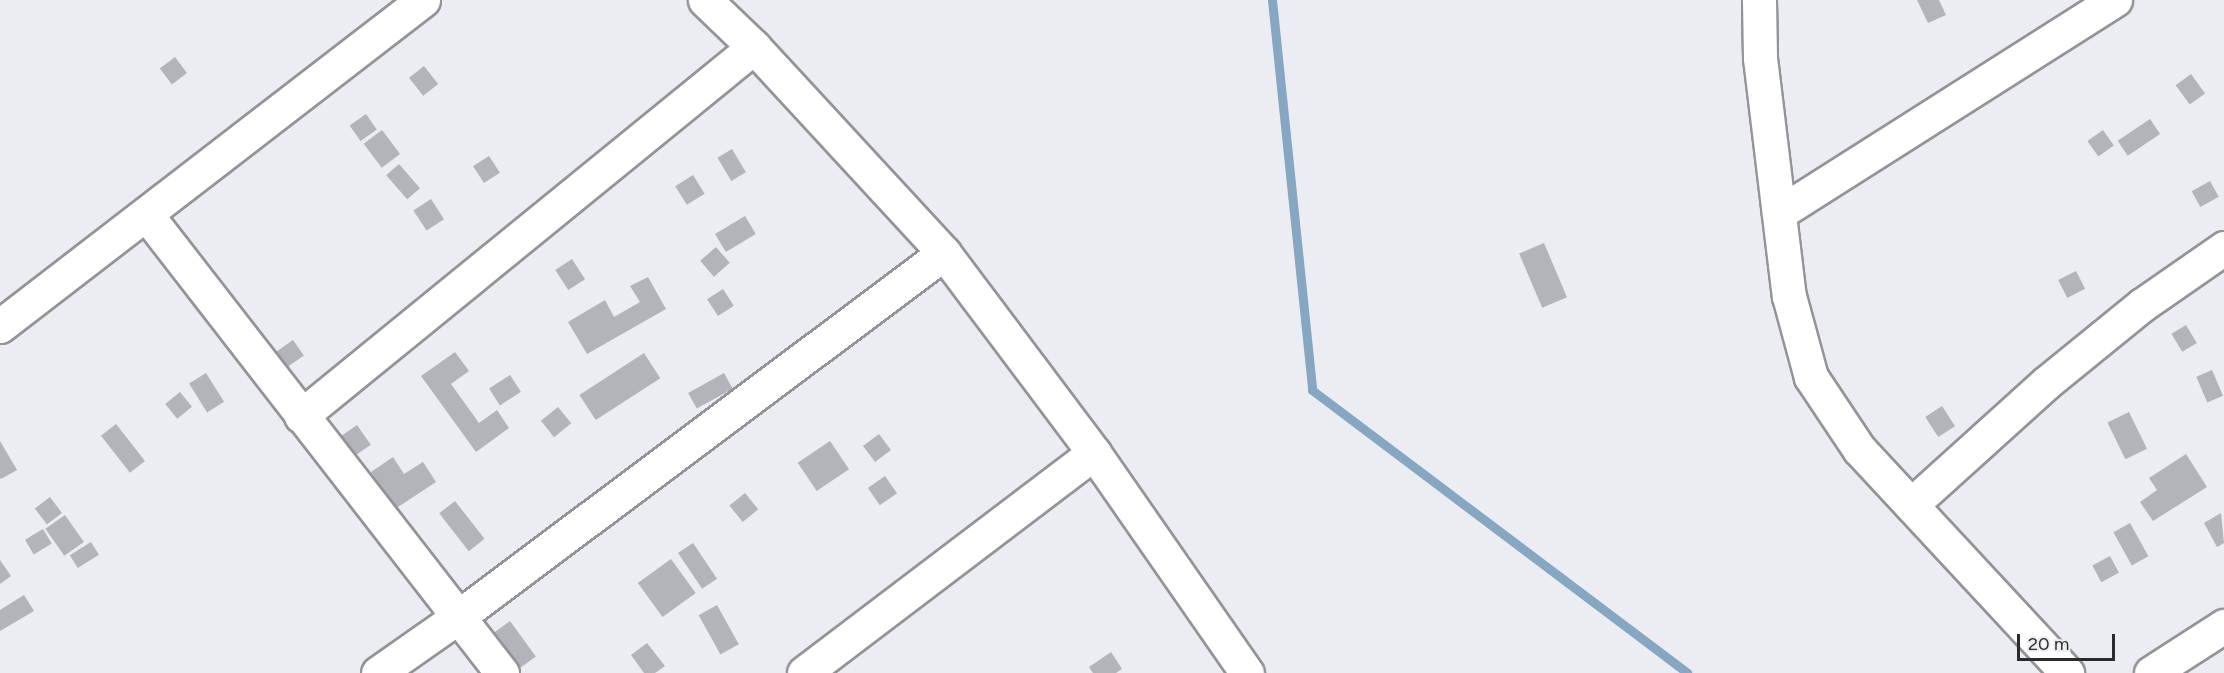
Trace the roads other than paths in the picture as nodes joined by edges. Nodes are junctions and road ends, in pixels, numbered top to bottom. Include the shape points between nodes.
1 (423, 0) edge
2 (705, 0) edge
3 (1759, 0) edge
4 (2115, 0) edge
5 (754, 47) junction
6 (1779, 213) junction
7 (146, 214) junction
8 (2224, 248) edge
9 (944, 253) junction
10 (0, 326) edge
11 (301, 416) junction
12 (1094, 453) junction
13 (1911, 505) junction
14 (458, 617) junction
15 (2224, 626) edge
16 (378, 673) edge
17 (502, 673) edge
18 (804, 673) edge
19 (1247, 673) edge
20 (2067, 673) edge
21 (2151, 673) edge

1 - 7 street
2 - 5 street
3 - 6 street via 1761,58
4 - 6 street
5 - 9 street
5 - 11 street
6 - 13 street via 1789,296 1811,377 1859,449
7 - 10 street
7 - 11 street
8 - 13 street via 2142,305 2046,383
9 - 12 street
9 - 14 street
11 - 14 street
12 - 18 street
12 - 19 street
13 - 20 street
14 - 16 street
14 - 17 street
15 - 21 street

